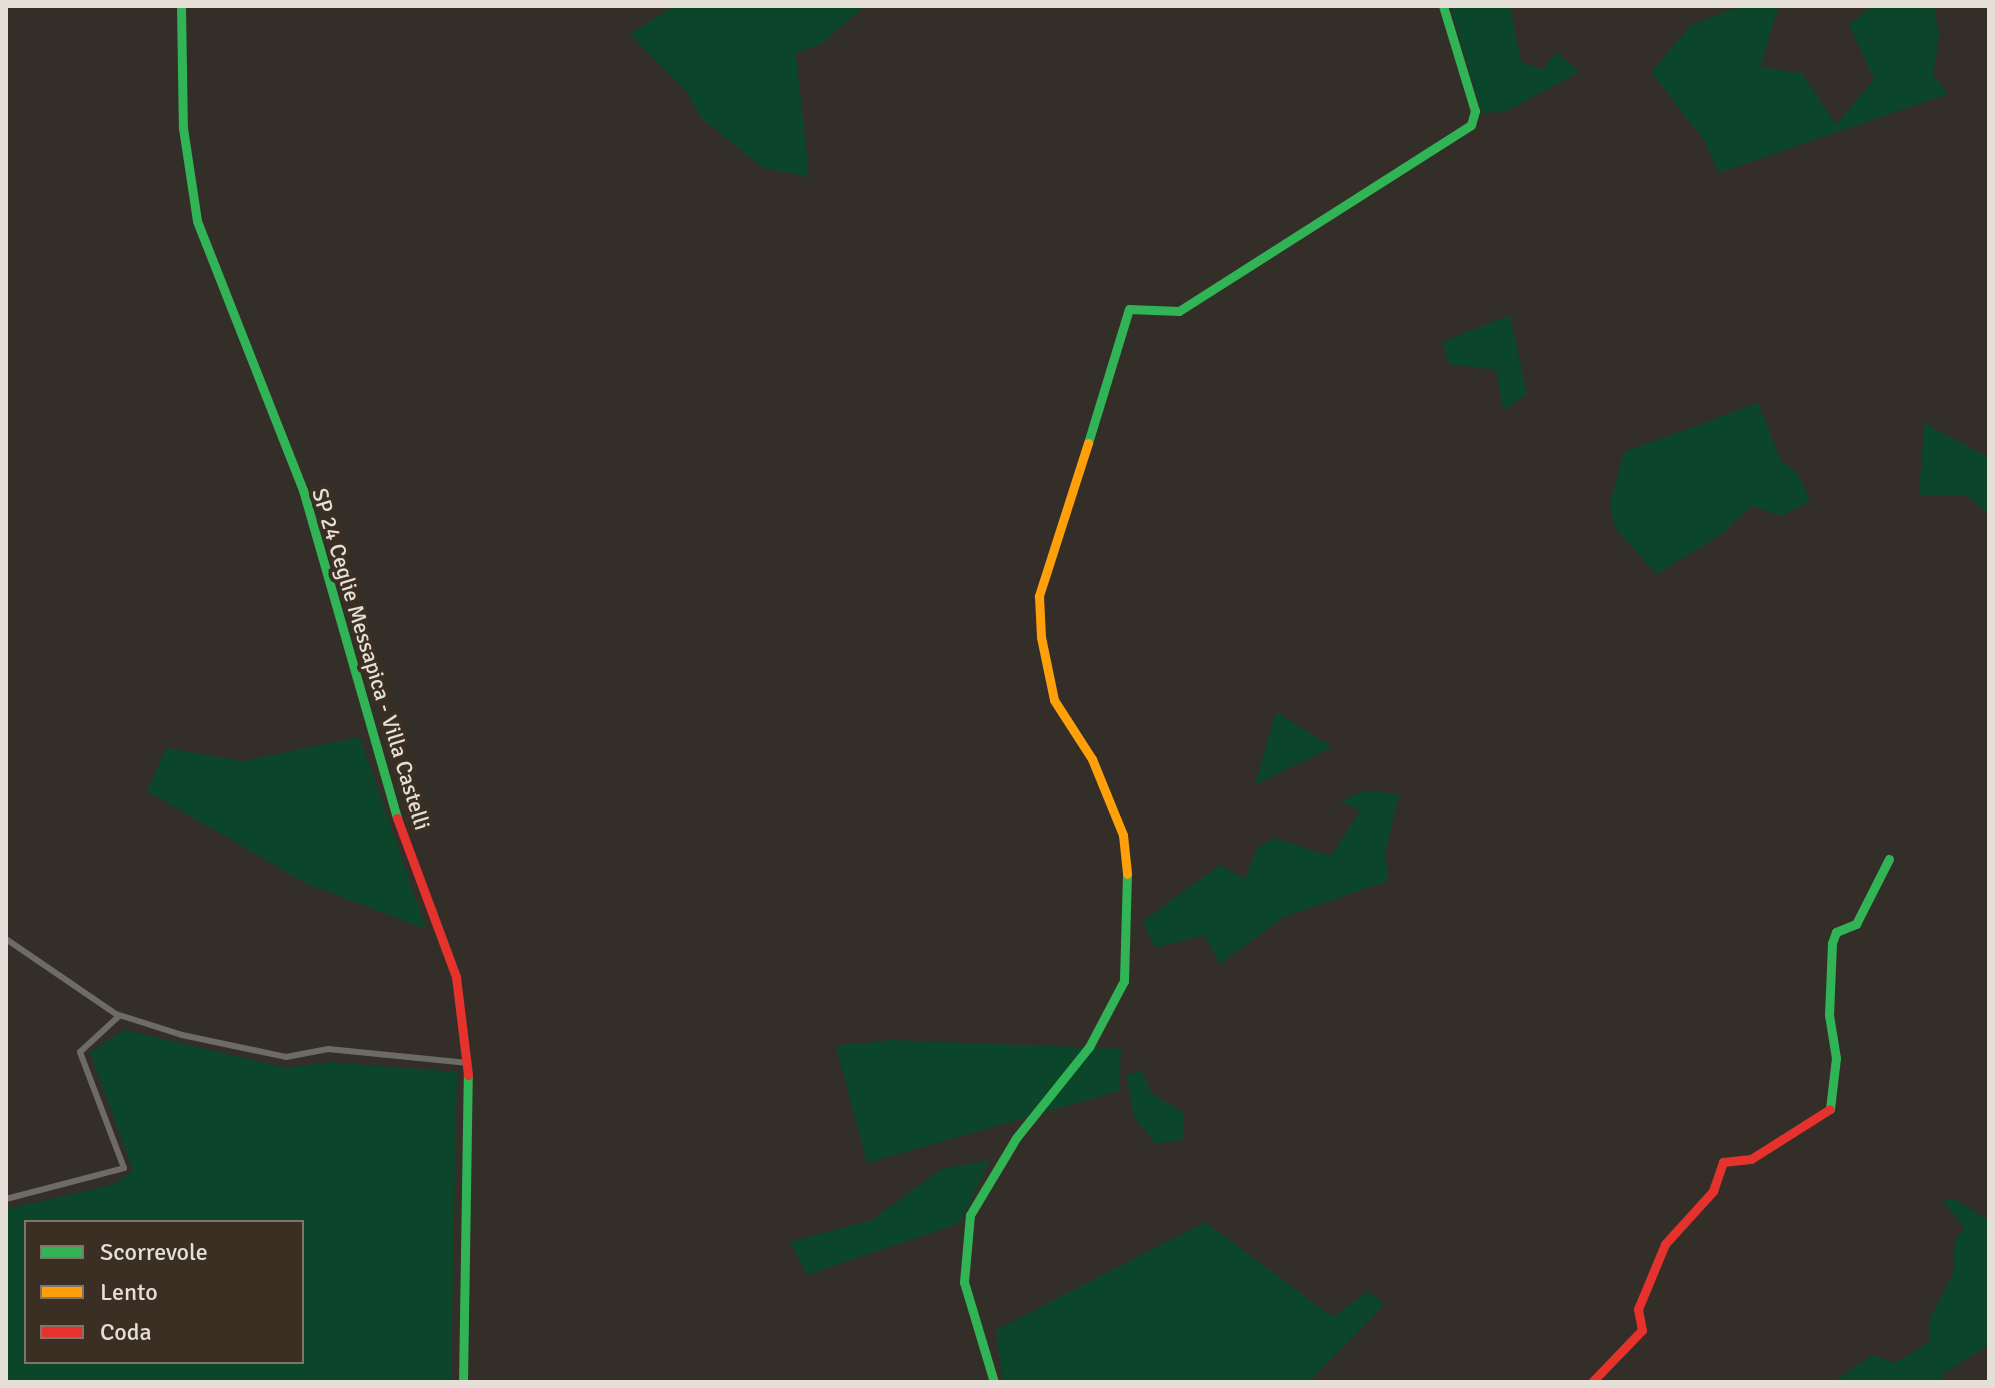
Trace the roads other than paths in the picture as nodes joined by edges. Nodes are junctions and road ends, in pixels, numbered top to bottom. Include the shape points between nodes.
1 (181, 6) edge
2 (1443, 6) edge
3 (1889, 859) dead end
4 (6, 939) edge
5 (119, 1016) junction
6 (468, 1063) junction
7 (6, 1199) edge
8 (463, 1382) edge
9 (994, 1382) edge
10 (1592, 1382) edge

1 - 6 street, SP 24 Ceglie Messapica - Villa Castelli via 183,128 197,221 324,554 389,796 456,977
2 - 9 street via 1475,111 1471,125 1179,311 1129,309 1100,391 1039,596 1054,700 1092,759 1123,835 1129,889 1124,981 1089,1047 1016,1138 970,1215 964,1282 984,1332
3 - 10 street via 1856,924 1836,932 1832,943 1829,1015 1836,1058 1830,1109 1751,1159 1723,1162 1713,1191 1665,1244 1638,1309 1642,1330
4 - 5 street
5 - 6 street via 286,1057 328,1049
5 - 7 street via 80,1052 124,1168
6 - 8 street, SP 24 Ceglie Messapica - Villa Castelli

